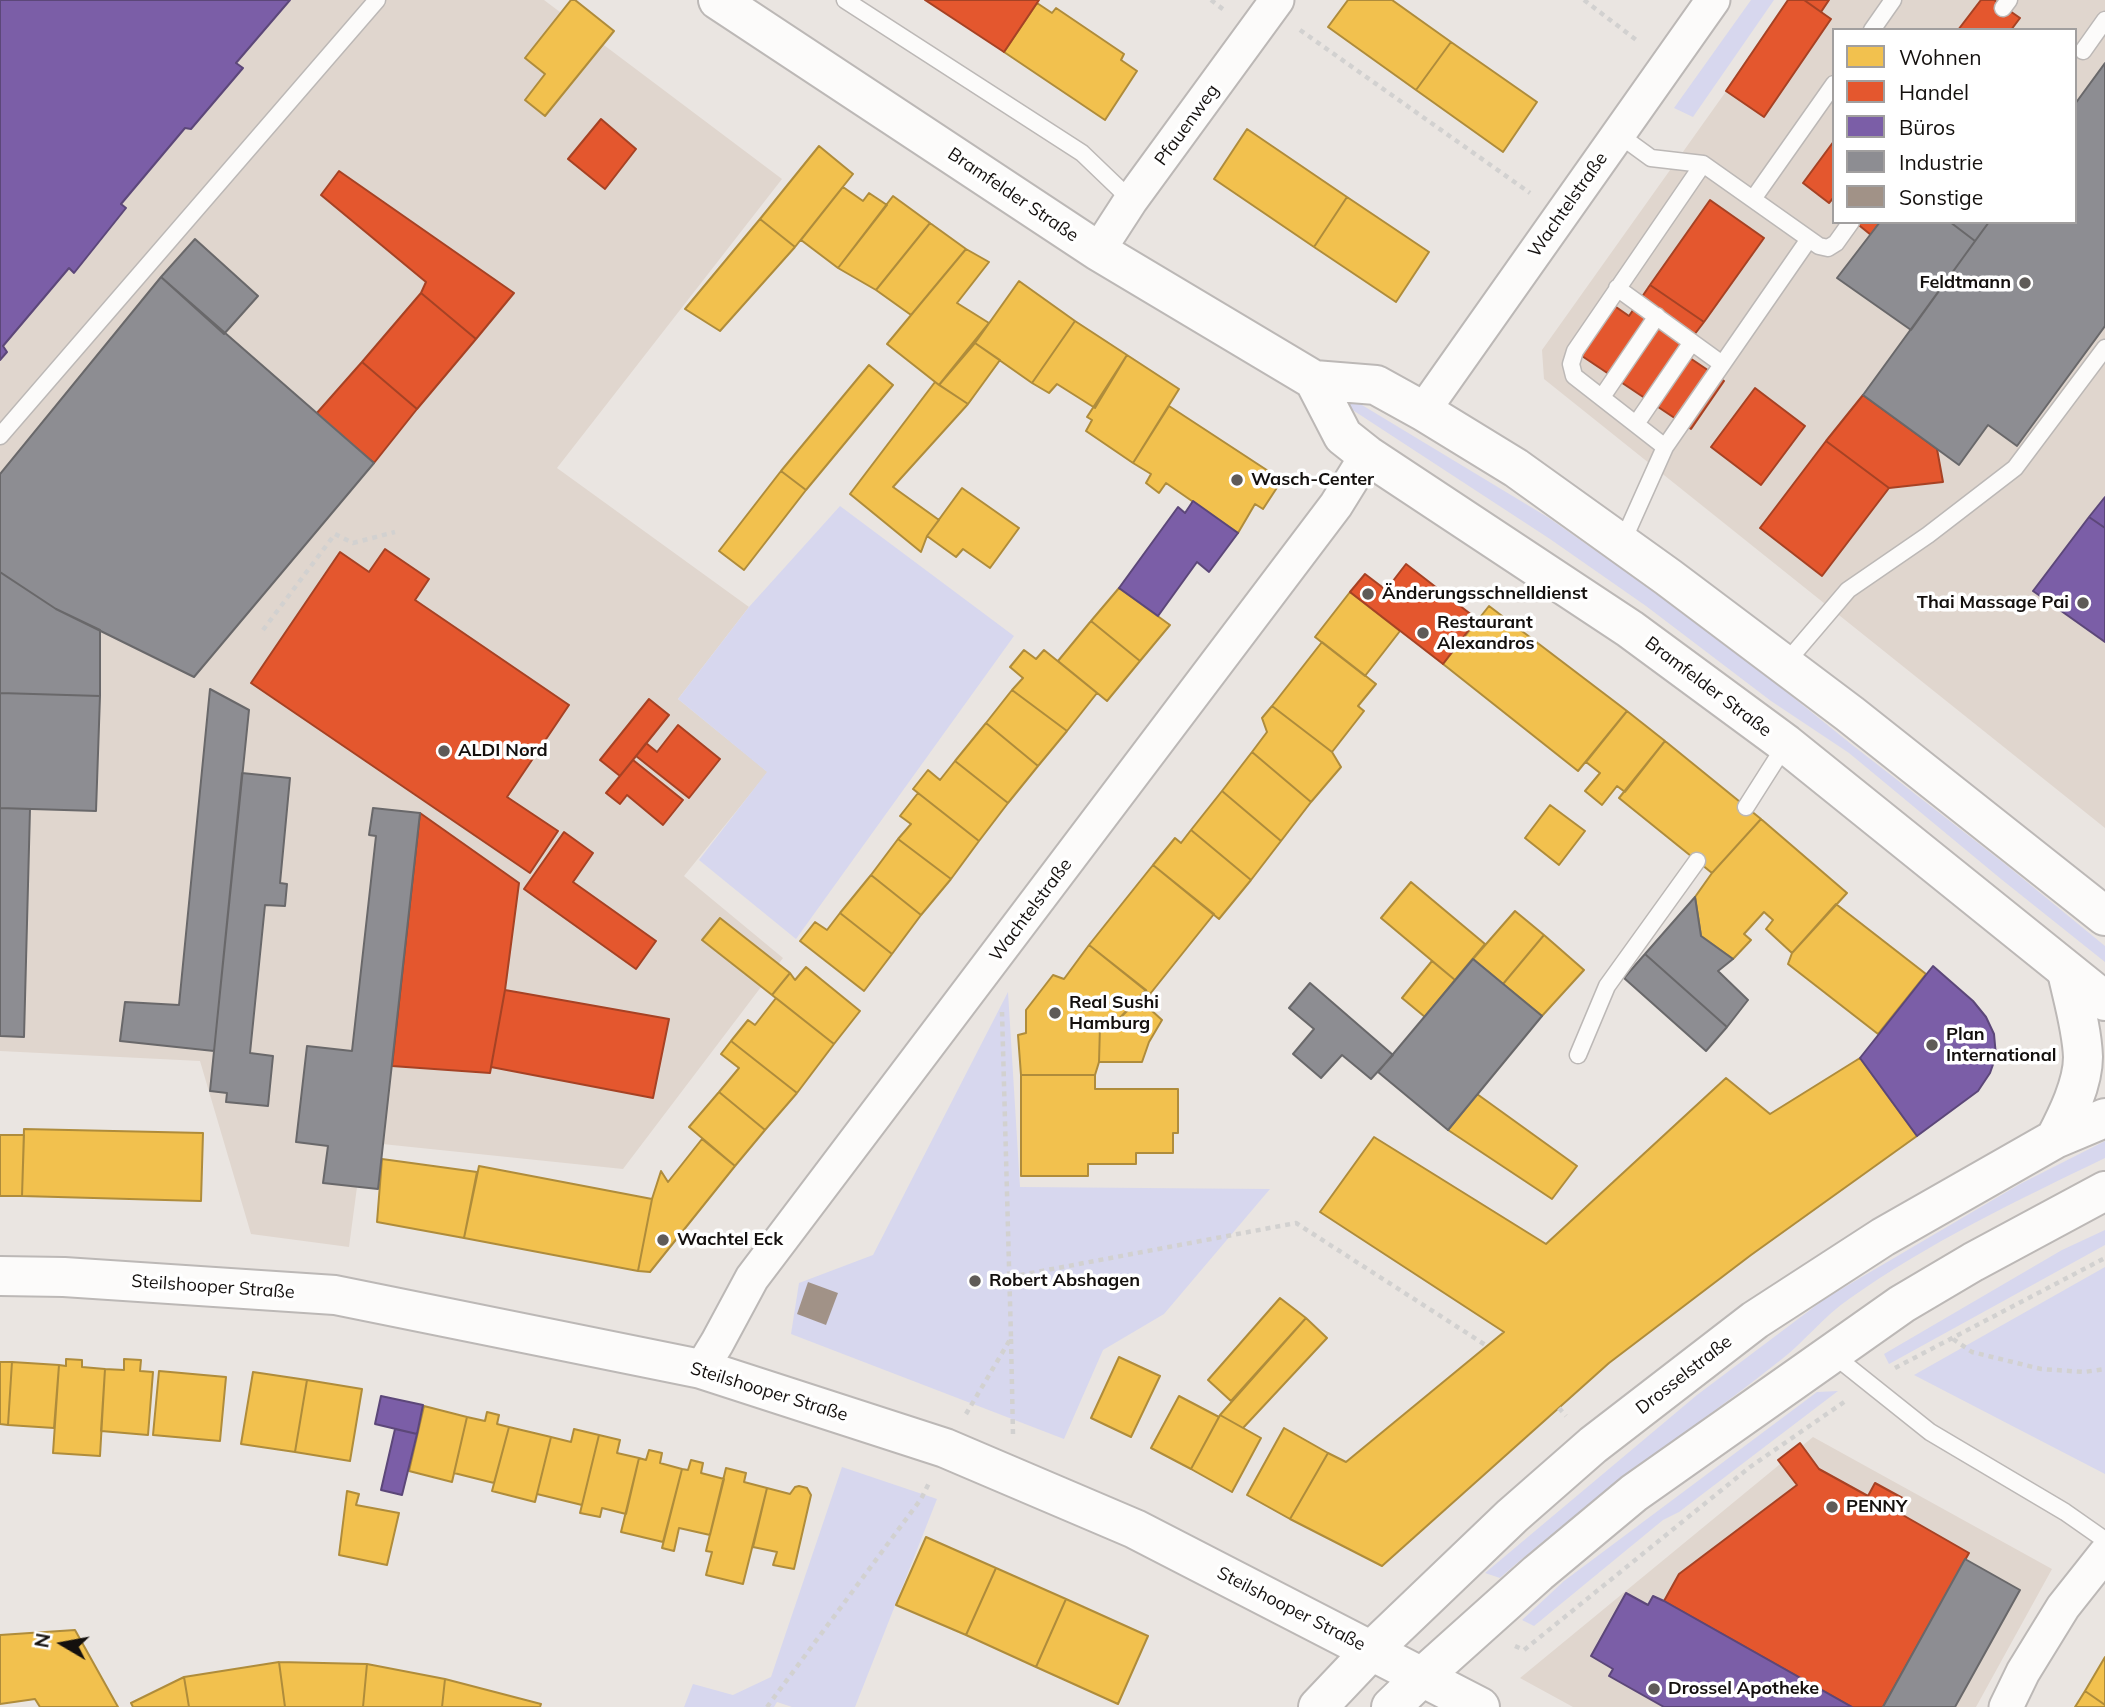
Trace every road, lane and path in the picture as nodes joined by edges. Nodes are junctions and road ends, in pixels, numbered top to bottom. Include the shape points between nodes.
1 (377, 0) edge
2 (718, 0) edge
3 (845, 0) edge
4 (1584, 0) edge
5 (1713, 0) edge
6 (1893, 0) edge
7 (1274, 5) edge
8 (2105, 20) edge
9 (1873, 28) edge
10 (2083, 51) dead end
11 (1667, 64) junction
12 (1832, 87) edge
13 (1618, 134) junction
14 (1703, 164) junction
15 (1753, 199) junction
16 (1131, 200) junction
17 (1561, 214) junction
18 (1850, 224) edge
19 (1808, 239) junction
20 (1098, 251) junction
21 (1618, 288) junction
22 (1657, 316) junction
23 (1692, 342) junction
24 (2105, 348) edge
25 (1722, 364) junction
26 (1314, 380) junction
27 (1602, 397) junction
28 (1423, 411) junction
29 (1636, 424) junction
30 (0, 436) edge
31 (1665, 447) junction
32 (1367, 455) junction
33 (395, 532) dead end
34 (1622, 544) junction
35 (263, 629) dead end
36 (1784, 665) junction
37 (1786, 744) junction
38 (1746, 807) dead end
39 (1698, 861) dead end
40 (2105, 916) edge
41 (1008, 941) junction
42 (2067, 972) junction
43 (2105, 1001) edge
44 (1578, 1055) dead end
45 (2105, 1118) edge
46 (2055, 1139) junction
47 (2105, 1191) edge
48 (2105, 1258) edge
49 (0, 1276) edge
50 (1010, 1277) junction
51 (1011, 1338) junction
52 (1953, 1339) junction
53 (1487, 1346) dead end
54 (1831, 1353) junction
55 (701, 1369) junction
56 (2105, 1370) edge
57 (1869, 1385) junction
58 (945, 1448) junction
59 (1014, 1477) junction
60 (2105, 1540) edge
61 (2105, 1554) edge
62 (1479, 1626) junction
63 (1372, 1650) junction
64 (1422, 1676) junction
65 (767, 1707) edge
66 (1318, 1707) edge
67 (1391, 1707) edge
68 (1480, 1707) edge
69 (2006, 1707) edge

1 - 30 lane
2 - 20 main road, Bramfelder Straße
3 - 16 lane via 1082,153
4 - 11 path
5 - 11 street, Wachtelstraße
6 - 9 lane
7 - 16 street, Pfauenweg
7 - 17 path
8 - 10 lane
11 - 13 street, Wachtelstraße
12 - 15 lane
13 - 14 lane via 1651,158
13 - 17 street, Wachtelstraße
14 - 15 lane
14 - 21 lane
15 - 19 lane
16 - 20 street, Pfauenweg
17 - 28 street, Wachtelstraße
18 - 19 lane via 1828,248
19 - 25 lane
20 - 26 main road, Bramfelder Straße
21 - 22 lane
21 - 27 lane via 1575,351 1572,364 1574,376
22 - 23 lane
22 - 27 lane
23 - 25 lane
23 - 29 lane
24 - 36 lane via 2015,468 1848,590
25 - 31 lane
26 - 28 main road, Bramfelder Straße via 1376,385
26 - 32 main road, Bramfelder Straße via 1343,436
27 - 29 lane
28 - 34 main road, Bramfelder Straße via 1516,468
29 - 31 lane
31 - 34 lane
32 - 37 main road, Bramfelder Straße via 1630,629
32 - 41 street, Wachtelstraße via 1336,505
33 - 35 path via 353,543 335,534
34 - 36 main road, Bramfelder Straße
36 - 40 main road, Bramfelder Straße
37 - 38 lane
37 - 42 main road, Bramfelder Straße
39 - 44 lane via 1607,986
41 - 50 path via 1002,1000
41 - 55 street, Wachtelstraße via 752,1278
42 - 43 main road, Bramfelder Straße
42 - 46 main road via 2083,1059 2073,1102
45 - 46 main road, Drosselstraße
46 - 63 main road, Drosselstraße via 1883,1237 1755,1320 1593,1445
47 - 54 main road via 1937,1283
48 - 52 path
49 - 55 main road, Steilshooper Straße via 335,1295
50 - 51 path
50 - 53 path via 1296,1223
51 - 58 path
51 - 59 path
52 - 56 path via 1972,1352 2041,1369
52 - 57 path
54 - 57 lane
54 - 62 main road via 1634,1493
55 - 58 main road, Steilshooper Straße
57 - 60 lane via 1930,1432
57 - 62 path via 1750,1467 1524,1650
58 - 59 main road, Steilshooper Straße
58 - 65 path via 921,1499
59 - 63 main road, Steilshooper Straße via 1135,1529
61 - 69 street via 2063,1607
62 - 64 main road
63 - 64 main road, Steilshooper Straße
63 - 66 main road, Drosselstraße
64 - 67 main road
64 - 68 main road, Steilshooper Straße

